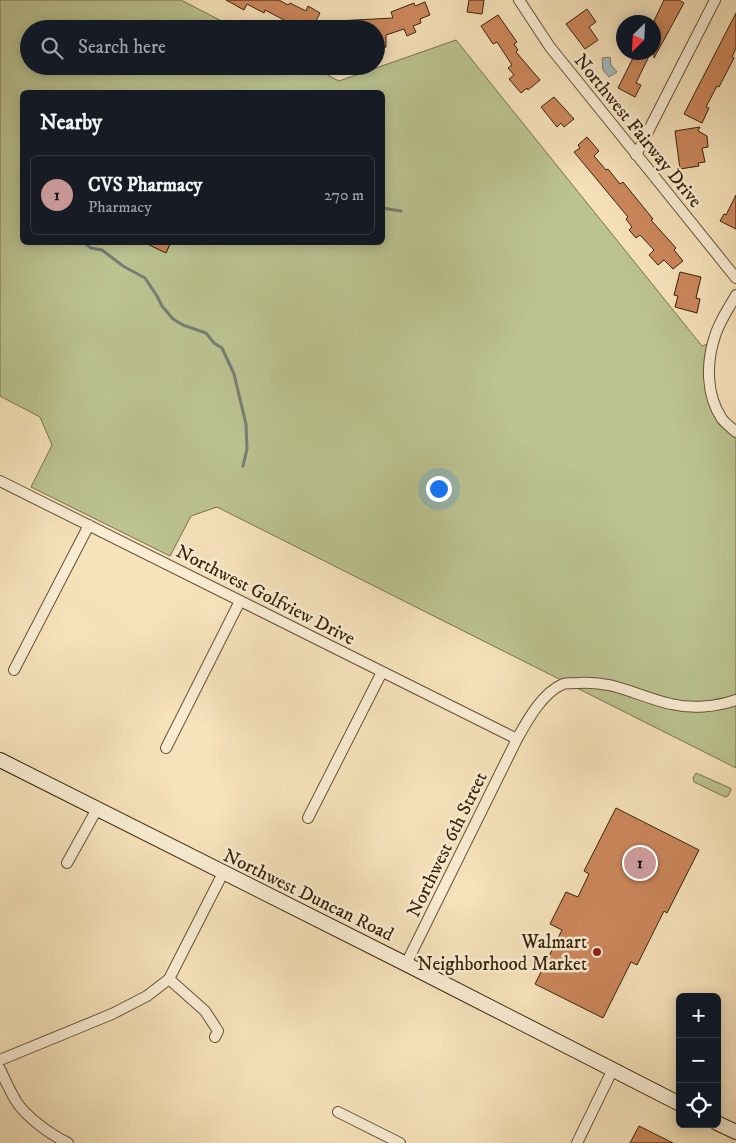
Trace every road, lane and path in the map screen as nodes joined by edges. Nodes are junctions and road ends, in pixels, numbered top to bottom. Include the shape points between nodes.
1 (519, 0) edge
2 (715, 0) edge
3 (636, 155) junction
4 (736, 278) edge
5 (736, 295) edge
6 (736, 432) edge
7 (0, 481) edge
8 (89, 525) junction
9 (240, 601) junction
10 (14, 670) dead end
11 (382, 672) junction
12 (736, 700) edge
13 (517, 739) junction
14 (166, 748) dead end
15 (0, 760) edge
16 (97, 809) junction
17 (308, 818) dead end
18 (67, 863) dead end
19 (223, 873) junction
20 (406, 964) junction
21 (169, 979) junction
22 (215, 1037) dead end
23 (0, 1060) edge
24 (0, 1069) edge
25 (612, 1070) junction
26 (676, 1102) edge
27 (338, 1112) dead end
28 (721, 1125) edge
29 (736, 1132) edge
30 (68, 1143) edge
31 (400, 1143) edge
32 (578, 1143) edge

1 - 3 street, Northwest Fairway Drive via 550,47
2 - 3 street
3 - 4 street, Northwest Fairway Drive
5 - 6 street via 715,335 708,373 712,397 722,419
7 - 8 street, Northwest Golfview Drive
8 - 9 street, Northwest Golfview Drive
8 - 10 street
9 - 11 street, Northwest Golfview Drive
9 - 14 street
11 - 13 street, Northwest Golfview Drive
11 - 17 street
12 - 13 street, Northwest 6th Street via 695,707 672,704 596,682 564,684 547,696 529,716
13 - 20 street, Northwest 6th Street
15 - 16 street, Northwest Duncan Road
16 - 18 street
16 - 19 street, Northwest Duncan Road
19 - 20 street, Northwest Duncan Road
19 - 21 street
20 - 25 street, Northwest Duncan Road
21 - 22 street via 205,1011 218,1031
21 - 23 street via 147,996 112,1014
24 - 30 street via 17,1103 56,1138
25 - 26 street, Northwest Duncan Road
25 - 32 street
27 - 31 street
28 - 29 street

